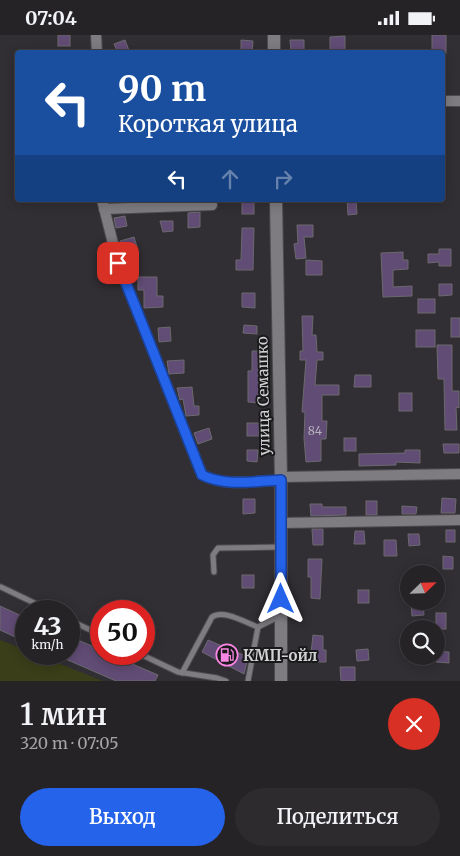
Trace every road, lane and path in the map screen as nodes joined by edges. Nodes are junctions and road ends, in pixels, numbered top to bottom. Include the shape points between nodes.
1 (96, 35) edge
2 (274, 35) edge
3 (97, 50) edge
4 (274, 50) edge
5 (445, 101) edge
6 (460, 101) edge
7 (276, 202) edge
8 (103, 205) edge
9 (212, 205) dead end
10 (460, 474) edge
11 (281, 478) junction
12 (460, 520) edge
13 (281, 523) junction
14 (281, 547) junction
15 (214, 572) dead end
16 (2, 587) dead end
17 (29, 600) edge
18 (281, 616) junction
19 (258, 627) junction
20 (155, 661) edge
21 (182, 673) junction
22 (226, 681) edge
23 (248, 681) edge
24 (281, 681) edge

1 - 3 street
2 - 4 main road
5 - 6 street
7 - 11 main road, улица Семашко
8 - 9 street
8 - 11 street via 118,263 202,475 225,482
10 - 11 street
11 - 13 main road, улица Семашко
12 - 13 street
13 - 14 main road, улица Семашко
14 - 15 lane via 218,548 213,555
14 - 18 main road, улица Семашко
16 - 17 lane
18 - 19 lane
18 - 24 main road, улица Семашко
19 - 21 lane via 223,614 212,617
19 - 23 lane
20 - 21 lane
21 - 22 lane

